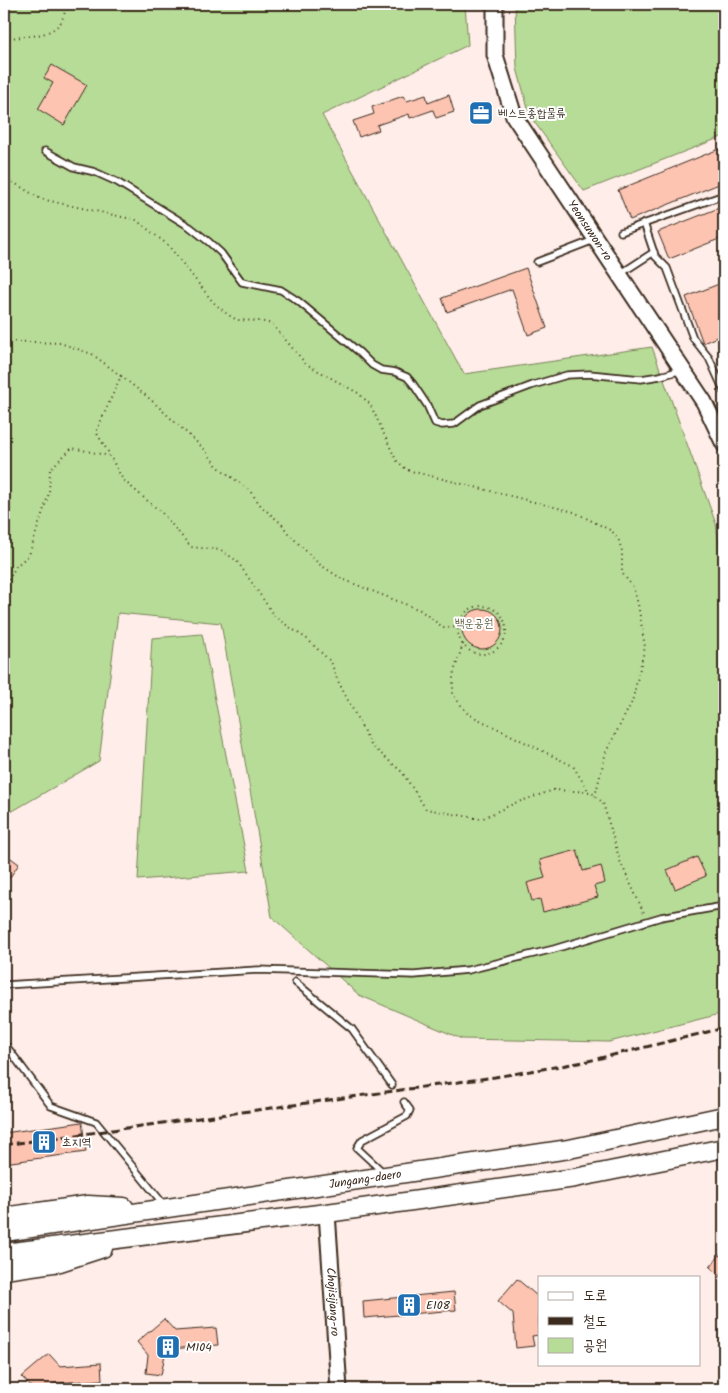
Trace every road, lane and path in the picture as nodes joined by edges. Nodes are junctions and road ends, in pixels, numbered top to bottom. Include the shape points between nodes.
1 (70, 4) edge
2 (495, 4) edge
3 (4, 38) edge
4 (45, 151) dead end
5 (4, 177) edge
6 (724, 195) edge
7 (644, 223) junction
8 (621, 232) dead end
9 (596, 239) junction
10 (654, 252) junction
11 (537, 262) dead end
12 (619, 274) junction
13 (4, 341) edge
14 (682, 370) junction
15 (121, 376) junction
16 (724, 391) edge
17 (724, 444) edge
18 (110, 456) junction
19 (4, 589) edge
20 (458, 626) junction
21 (463, 644) junction
22 (589, 792) junction
23 (595, 796) junction
24 (724, 906) edge
25 (648, 921) junction
26 (295, 982) dead end
27 (4, 985) edge
28 (4, 1043) edge
29 (392, 1085) dead end
30 (404, 1102) dead end
31 (724, 1116) edge
32 (724, 1148) edge
33 (676, 1158) junction
34 (724, 1160) edge
35 (386, 1175) junction
36 (167, 1208) junction
37 (327, 1213) junction
38 (4, 1218) edge
39 (4, 1232) edge
40 (140, 1236) junction
41 (4, 1253) edge
42 (4, 1270) edge
43 (339, 1389) edge

1 - 3 path via 60,23 48,32
2 - 9 street, Yeonsuwon-ro via 495,55 514,116
4 - 14 lane via 117,182 190,227 210,242 242,282 281,290 372,365 407,377 427,405 435,423 454,424 480,405 567,375 641,379
5 - 23 path via 41,199 136,220 168,244 212,302 226,314 237,320 272,324 306,364 358,393 370,404 396,460 407,470 574,512 612,531 620,541 622,573 633,587 645,646 632,702 606,752
6 - 7 lane
7 - 8 lane
7 - 10 lane
9 - 11 lane
9 - 12 street, Yeonsuwon-ro
10 - 12 lane
10 - 16 lane via 668,268 694,338 710,358
12 - 14 street, Yeonsuwon-ro
13 - 15 path via 60,343 92,354
14 - 17 street, Yeonsuwon-ro via 704,402
15 - 18 path via 96,432
15 - 20 path via 204,449 217,466 250,491 319,564 342,579 420,610 444,628
18 - 19 path via 72,448 50,469 49,493 29,555 16,566
18 - 22 path via 123,480 162,513 191,547 221,550 236,561 276,618 307,639 331,662 371,745 402,772 426,809 481,819 554,790
20 - 21 path
20 - 21 path via 467,611 482,605 497,610 506,624 504,640 492,652 476,653
21 - 22 path via 453,675 453,695 468,714 572,766
22 - 23 path
23 - 25 path via 603,803 620,861
24 - 25 lane
25 - 27 lane via 468,970 423,974 258,970
26 - 29 lane via 352,1029
28 - 36 lane via 51,1106 96,1122
30 - 35 lane via 410,1110 406,1116 362,1140 357,1148
31 - 35 main road, Jungang-daero via 569,1149
32 - 33 main road
33 - 34 main road
33 - 37 main road via 575,1178
35 - 36 main road, Jungang-daero
36 - 38 main road via 88,1205
36 - 39 main road, Jungang-daero
37 - 40 main road
37 - 43 street, Chojisijang-ro
40 - 41 main road
40 - 42 main road via 60,1262

